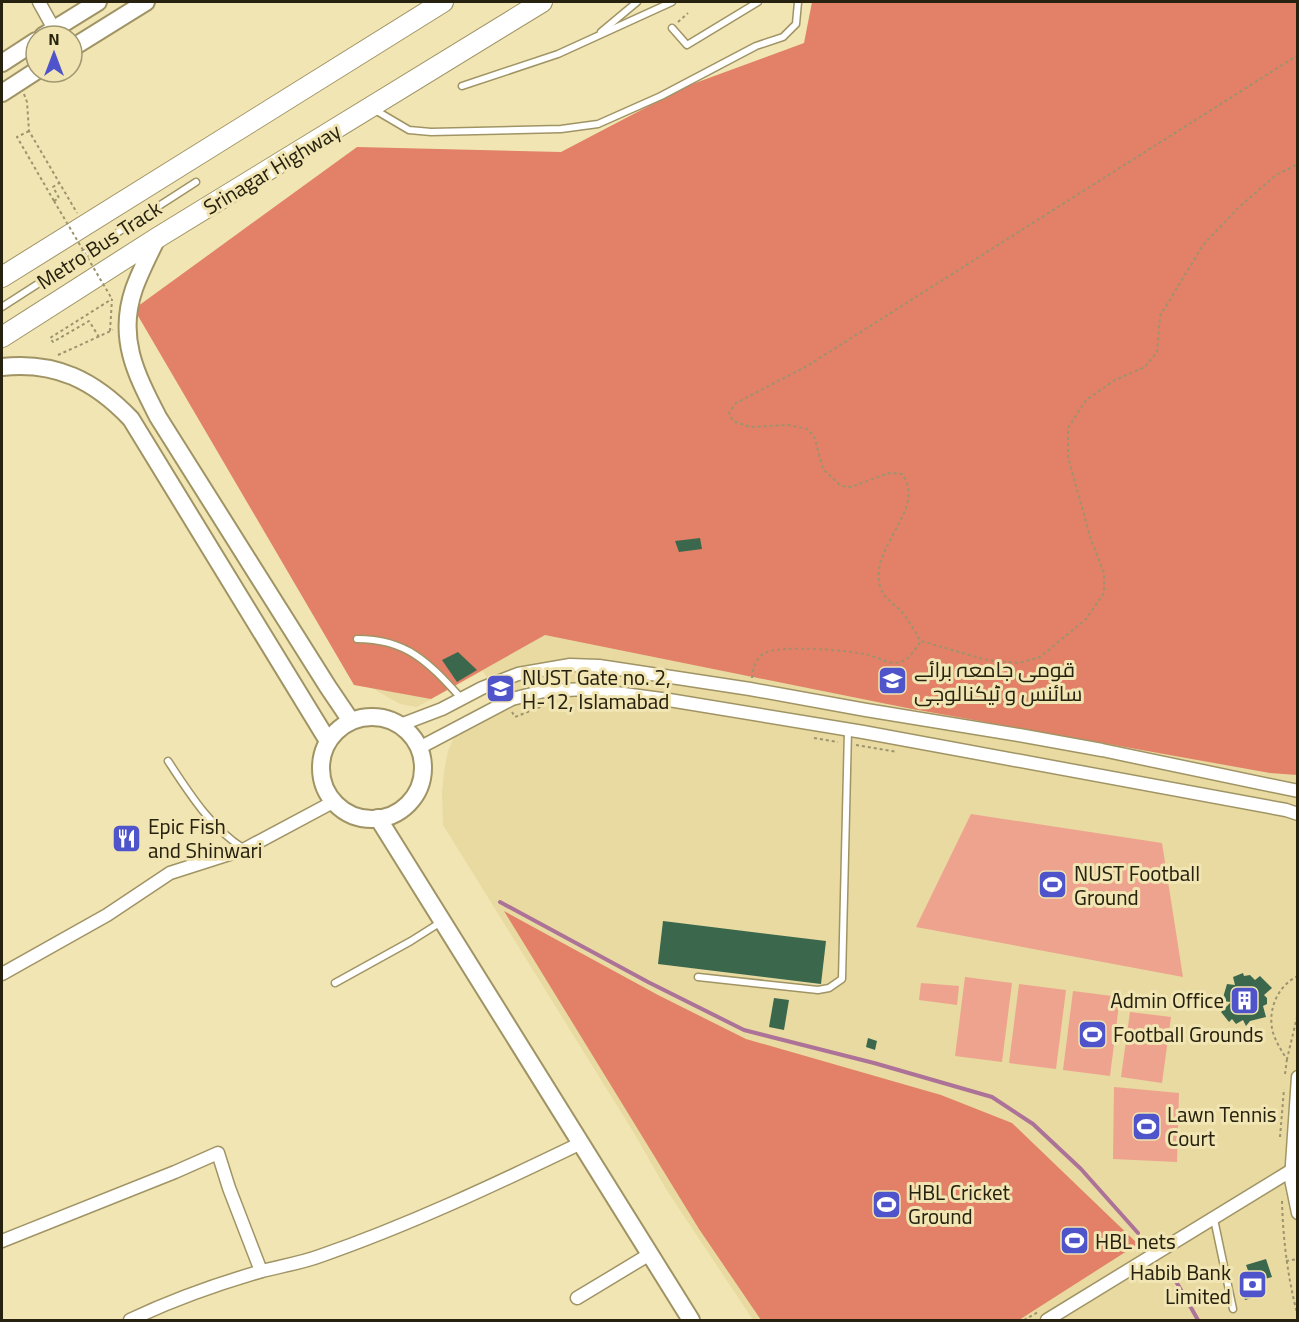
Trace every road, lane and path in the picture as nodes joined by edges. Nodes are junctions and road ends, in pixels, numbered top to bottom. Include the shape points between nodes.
1 (39, 2) edge
2 (98, 2) edge
3 (146, 2) edge
4 (443, 2) edge
5 (542, 2) edge
6 (637, 2) edge
7 (672, 2) edge
8 (758, 2) edge
9 (798, 2) edge
10 (688, 13) dead end
11 (46, 24) edge
12 (63, 24) edge
13 (672, 28) joint
14 (594, 38) junction
15 (84, 41) edge
16 (24, 49) edge
17 (1298, 55) edge
18 (2, 63) edge
19 (24, 78) edge
20 (20, 81) junction
21 (462, 86) dead end
22 (2, 93) edge
23 (372, 107) junction
24 (29, 131) junction
25 (1298, 164) edge
26 (196, 182) dead end
27 (59, 183) junction
28 (54, 201) junction
29 (84, 226) junction
30 (157, 238) junction
31 (2, 277) edge
32 (112, 299) junction
33 (2, 307) edge
34 (127, 324) junction
35 (110, 332) junction
36 (2, 337) edge
37 (99, 337) junction
38 (36, 365) junction
39 (2, 367) edge
40 (357, 639) dead end
41 (921, 641) junction
42 (750, 689) junction
43 (462, 699) junction
44 (506, 701) junction
45 (556, 701) dead end
46 (866, 710) junction
47 (351, 721) junction
48 (400, 725) junction
49 (848, 729) junction
50 (863, 732) junction
51 (807, 736) dead end
52 (328, 741) junction
53 (849, 744) junction
54 (419, 748) junction
55 (904, 753) dead end
56 (168, 761) dead end
57 (1298, 791) edge
58 (333, 802) junction
59 (1298, 814) edge
60 (378, 818) junction
61 (245, 849) junction
62 (442, 922) junction
63 (2, 974) edge
64 (1298, 976) edge
65 (698, 977) dead end
66 (335, 983) dead end
67 (1298, 1013) edge
68 (1287, 1059) junction
69 (1298, 1077) edge
70 (579, 1144) junction
71 (1281, 1144) dead end
72 (1292, 1170) junction
73 (1298, 1214) edge
74 (1213, 1218) junction
75 (2, 1241) edge
76 (650, 1254) junction
77 (1298, 1259) edge
78 (1286, 1261) dead end
79 (261, 1271) junction
80 (577, 1298) dead end
81 (1233, 1309) dead end
82 (1045, 1315) edge
83 (130, 1320) edge
84 (691, 1320) edge
85 (1024, 1320) edge

1 - 11 street
2 - 12 main road
3 - 15 main road
4 - 29 highway
5 - 23 highway, Srinagar Highway
6 - 14 lane
7 - 14 lane
8 - 13 lane via 687,45
9 - 23 lane via 796,24 783,37 756,46 598,124 561,129 431,132 409,130
10 - 13 path
14 - 21 lane
16 - 18 main road
17 - 41 path via 807,366 736,403 729,414 733,421 750,427 788,425 807,429 814,436 823,469 841,486 851,487 889,473 902,474 909,483 910,496 888,541 878,578 889,602 901,611
19 - 20 main road
20 - 22 main road
20 - 24 path via 27,102
23 - 30 highway, Srinagar Highway
24 - 27 path
24 - 28 path via 17,137
25 - 41 path via 1276,175 1203,245 1160,316 1157,352 1145,367 1115,380 1086,400 1068,428 1068,457 1104,573 1104,593 1086,619 1040,657 1019,663 987,660
26 - 33 lane, Metro Bus Track
27 - 28 path via 53,186 59,198
27 - 29 path
28 - 32 path, bridge
29 - 31 highway
30 - 34 main road via 135,286
30 - 36 highway, Srinagar Highway
32 - 35 path
32 - 37 path via 50,338 53,342 89,321
34 - 35 path
34 - 47 main road via 131,359 158,417
35 - 37 path
37 - 38 path
38 - 39 main road
38 - 52 main road via 93,386 131,418
40 - 43 lane via 391,642 412,651
41 - 42 path via 904,661 895,663 871,655 806,648 765,652 757,659
42 - 43 street via 599,666 570,666 518,674
42 - 46 street
43 - 48 street
44 - 45 path via 515,717
44 - 49 street via 544,691 586,689
44 - 54 street
46 - 50 street
46 - 57 street via 1102,750
47 - 48 main road via 376,717
47 - 52 main road
48 - 54 main road
49 - 50 street
49 - 53 lane
50 - 59 street
51 - 53 path
52 - 58 main road via 321,772
53 - 55 path
53 - 65 lane via 842,978 829,988 818,990
54 - 60 main road via 423,772 414,796 393,814
56 - 61 lane via 226,838
58 - 60 main road via 361,818
58 - 61 street
60 - 62 main road
61 - 63 street via 170,873 107,915
62 - 66 lane
62 - 70 main road
64 - 68 path via 1289,980 1274,999 1273,1035
67 - 68 path
68 - 71 path
69 - 72 street
70 - 76 main road
70 - 79 street via 390,1230 316,1257
72 - 73 street
72 - 74 street
74 - 81 lane
74 - 82 street
75 - 79 street via 218,1153
76 - 80 street
76 - 84 main road
77 - 78 path
79 - 83 street via 166,1303
82 - 85 path

